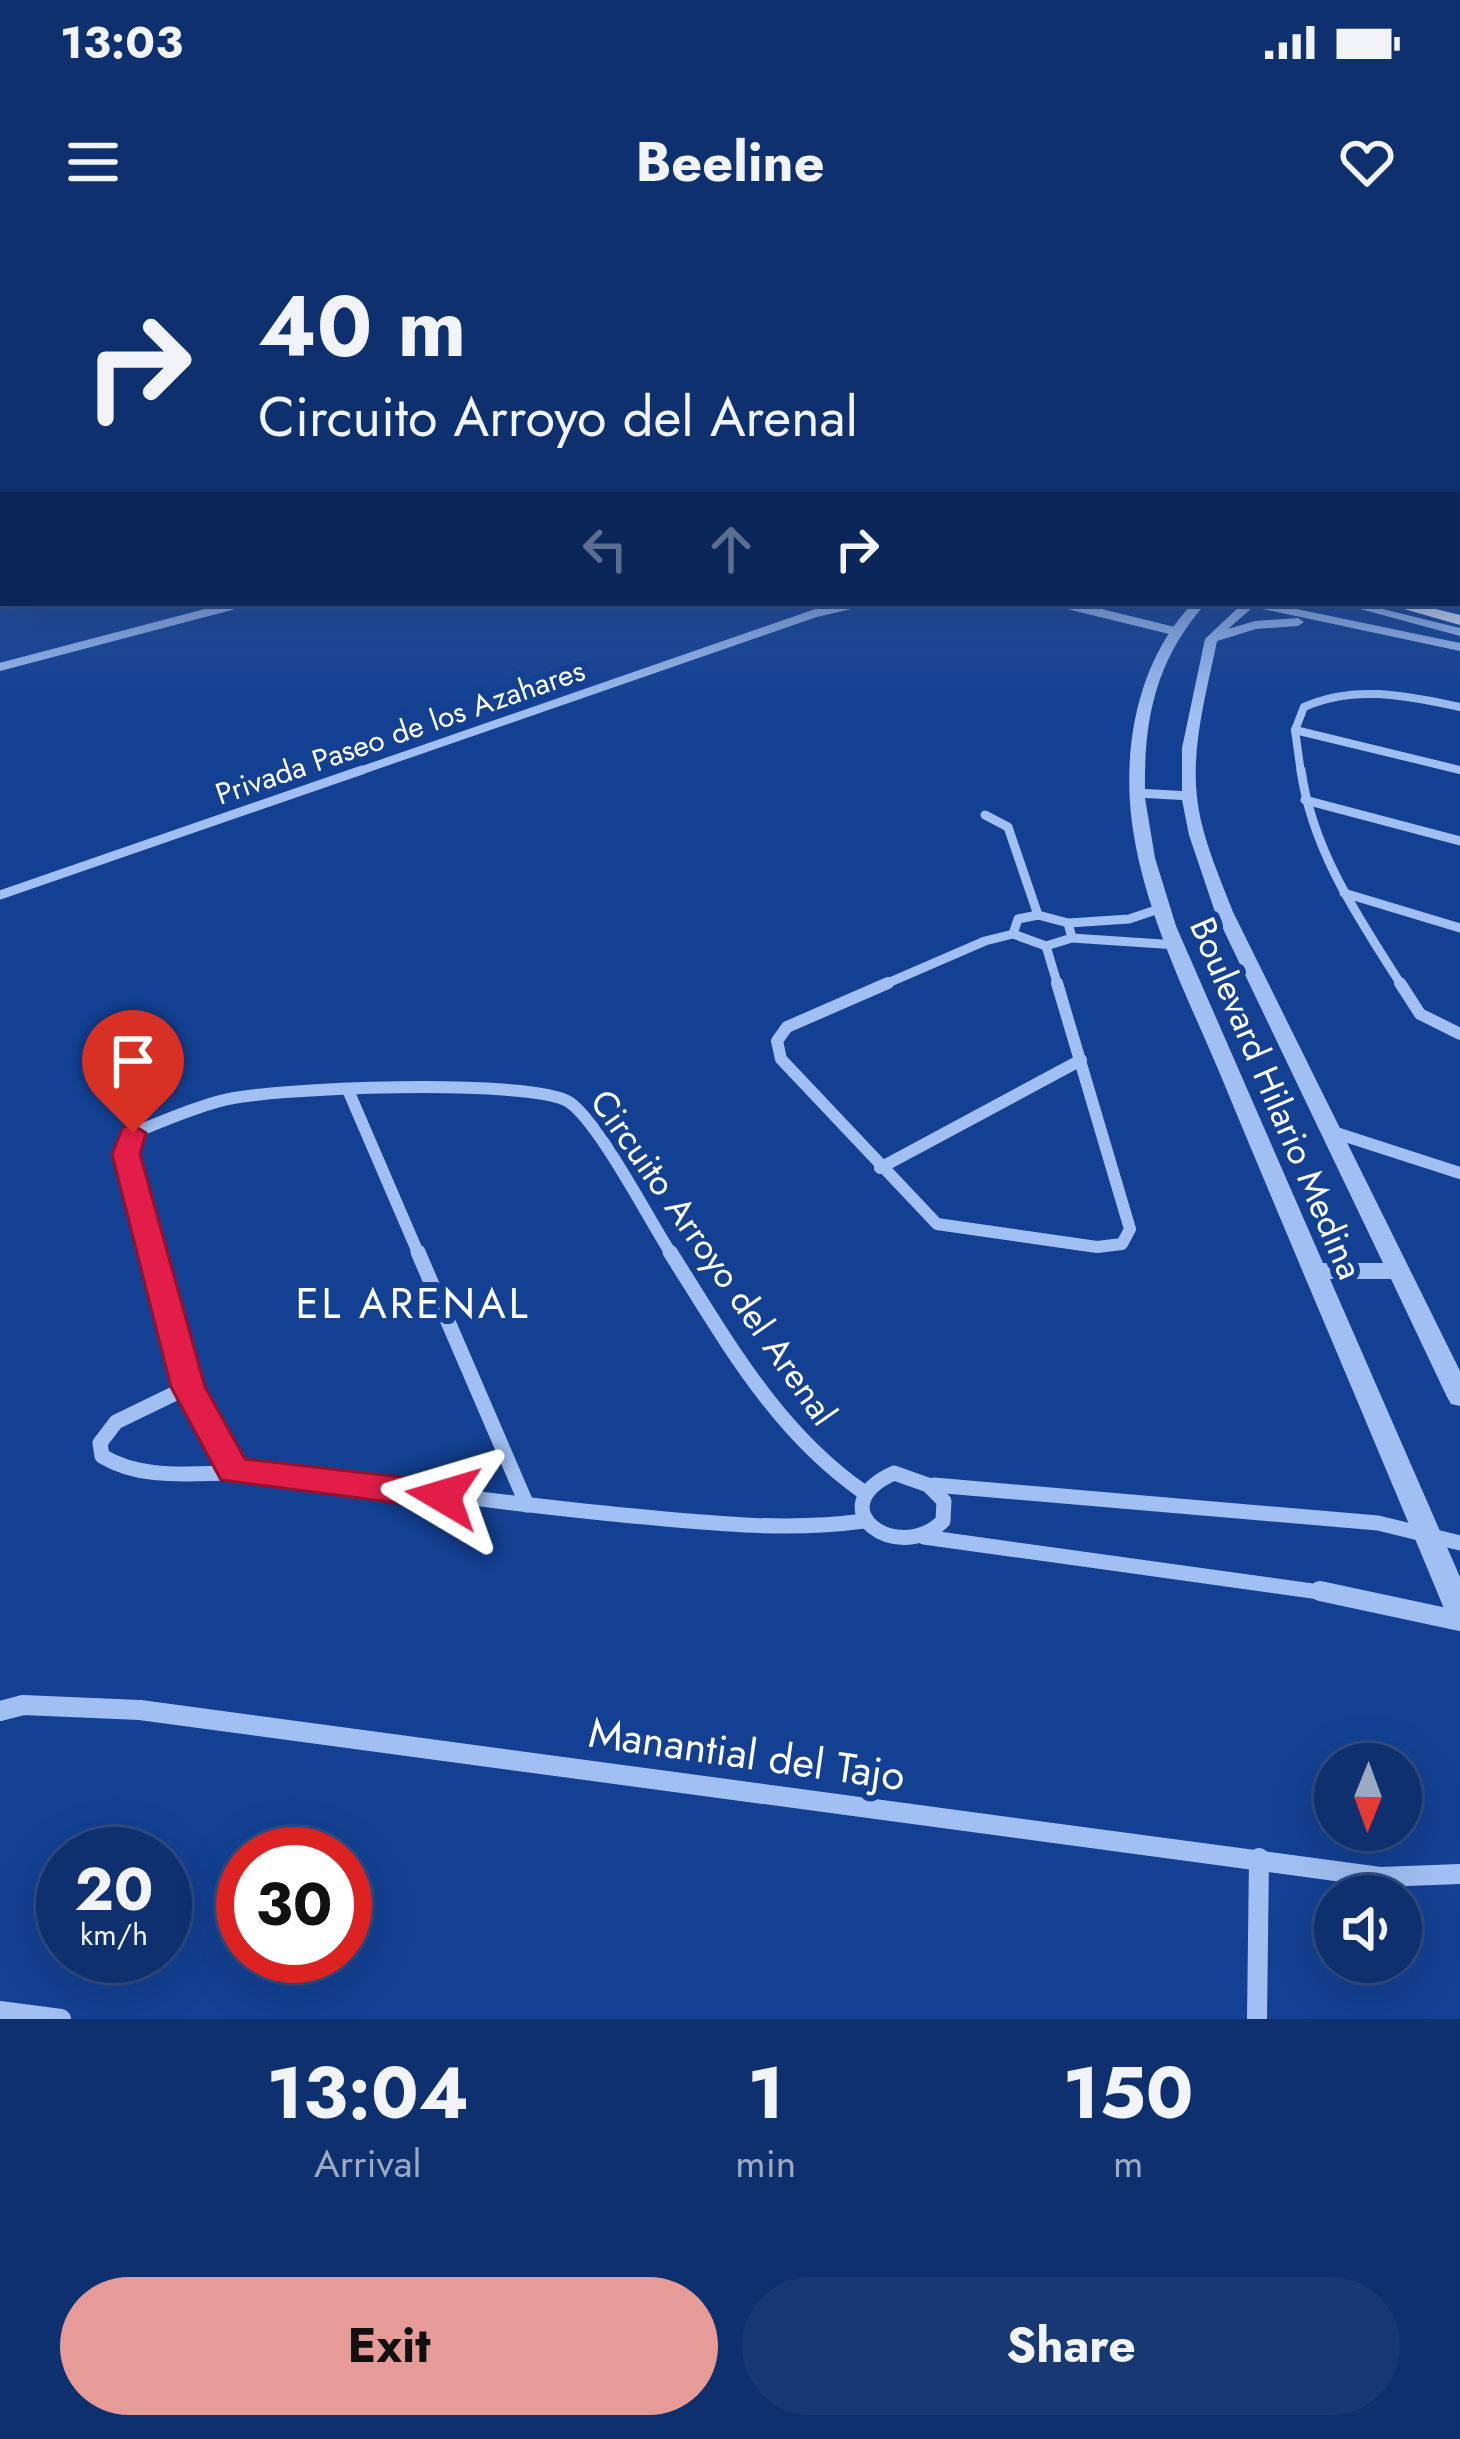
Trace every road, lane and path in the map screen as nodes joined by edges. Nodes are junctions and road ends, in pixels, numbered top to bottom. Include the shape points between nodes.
1 (232, 606) edge
2 (826, 606) edge
3 (846, 606) edge
4 (1072, 606) edge
5 (1197, 606) edge
6 (1248, 606) edge
7 (1265, 606) edge
8 (1356, 606) edge
9 (1403, 606) edge
10 (816, 613) junction
11 (1460, 620) edge
12 (1174, 631) junction
13 (1391, 632) junction
14 (1460, 632) edge
15 (1211, 639) junction
16 (1460, 649) edge
17 (0, 667) edge
18 (1460, 707) edge
19 (1295, 730) junction
20 (1460, 770) edge
21 (1136, 793) junction
22 (1189, 796) junction
23 (1305, 800) junction
24 (986, 815) dead end
25 (1460, 841) edge
26 (1343, 893) junction
27 (0, 895) edge
28 (1162, 908) junction
29 (1038, 915) junction
30 (1068, 923) junction
31 (1460, 928) edge
32 (1013, 934) junction
33 (1072, 938) junction
34 (1177, 945) junction
35 (1046, 946) junction
36 (1460, 1034) edge
37 (1082, 1060) junction
38 (348, 1090) junction
39 (1333, 1132) junction
40 (880, 1168) junction
41 (1460, 1173) edge
42 (1399, 1270) junction
43 (1313, 1271) junction
44 (188, 1387) junction
45 (1460, 1397) edge
46 (234, 1471) junction
47 (934, 1485) junction
48 (862, 1491) junction
49 (527, 1505) junction
50 (864, 1520) junction
51 (1428, 1534) junction
52 (924, 1538) junction
53 (1460, 1543) edge
54 (1460, 1611) edge
55 (1460, 1622) edge
56 (0, 1711) edge
57 (1258, 1858) junction
58 (1460, 1874) edge
59 (0, 2011) edge
60 (61, 2019) edge
61 (1257, 2019) edge

1 - 17 street
2 - 10 street, Privada Paseo de los Azahares
3 - 10 street, Privada Paseo de los Azahares
4 - 12 street
5 - 12 street, Boulevard Hilario Medina
6 - 15 street
7 - 13 street
8 - 14 street
9 - 11 main road
10 - 27 street, Privada Paseo de los Azahares
12 - 21 street, Boulevard Hilario Medina via 1147,709
13 - 15 street via 1275,622
13 - 16 street
15 - 22 street, Boulevard Hilario Medina via 1193,712
18 - 19 street via 1380,694 1330,696 1304,707
19 - 20 street
19 - 23 street
21 - 22 street
21 - 28 street, Boulevard Hilario Medina
22 - 39 street, Boulevard Hilario Medina via 1224,912
23 - 25 street
23 - 26 street
24 - 29 street via 1008,827
26 - 31 street
26 - 36 street via 1420,1014
28 - 30 street
28 - 34 street, Boulevard Hilario Medina
29 - 30 street
29 - 32 street via 1012,923
30 - 33 street
32 - 35 street
32 - 40 street via 787,1027 777,1041 781,1059
33 - 34 street
33 - 35 street
34 - 43 street, Boulevard Hilario Medina
35 - 37 street
37 - 40 street
37 - 40 street via 1130,1229 1122,1244 938,1224
38 - 44 street, Circuito Arroyo del Arenal via 221,1100 133,1133 126,1154
38 - 48 street, Circuito Arroyo del Arenal via 521,1091 567,1100 759,1392 818,1460
38 - 49 street
39 - 41 street
39 - 42 street, Boulevard Hilario Medina
42 - 43 street
42 - 45 street, Boulevard Hilario Medina
43 - 51 street, Boulevard Hilario Medina
44 - 46 street, Circuito Arroyo del Arenal
44 - 46 street via 116,1422 100,1443 102,1456 132,1470
46 - 49 street
47 - 48 street via 894,1473
47 - 51 street via 1378,1523
47 - 52 street via 946,1514
48 - 50 street
49 - 50 street via 816,1529
50 - 52 street via 880,1534
51 - 53 street
51 - 54 street, Boulevard Hilario Medina
52 - 55 street via 1308,1588
56 - 57 street, Manantial del Tajo via 140,1710
57 - 58 street, Manantial del Tajo via 1380,1876
57 - 61 street
59 - 60 street

